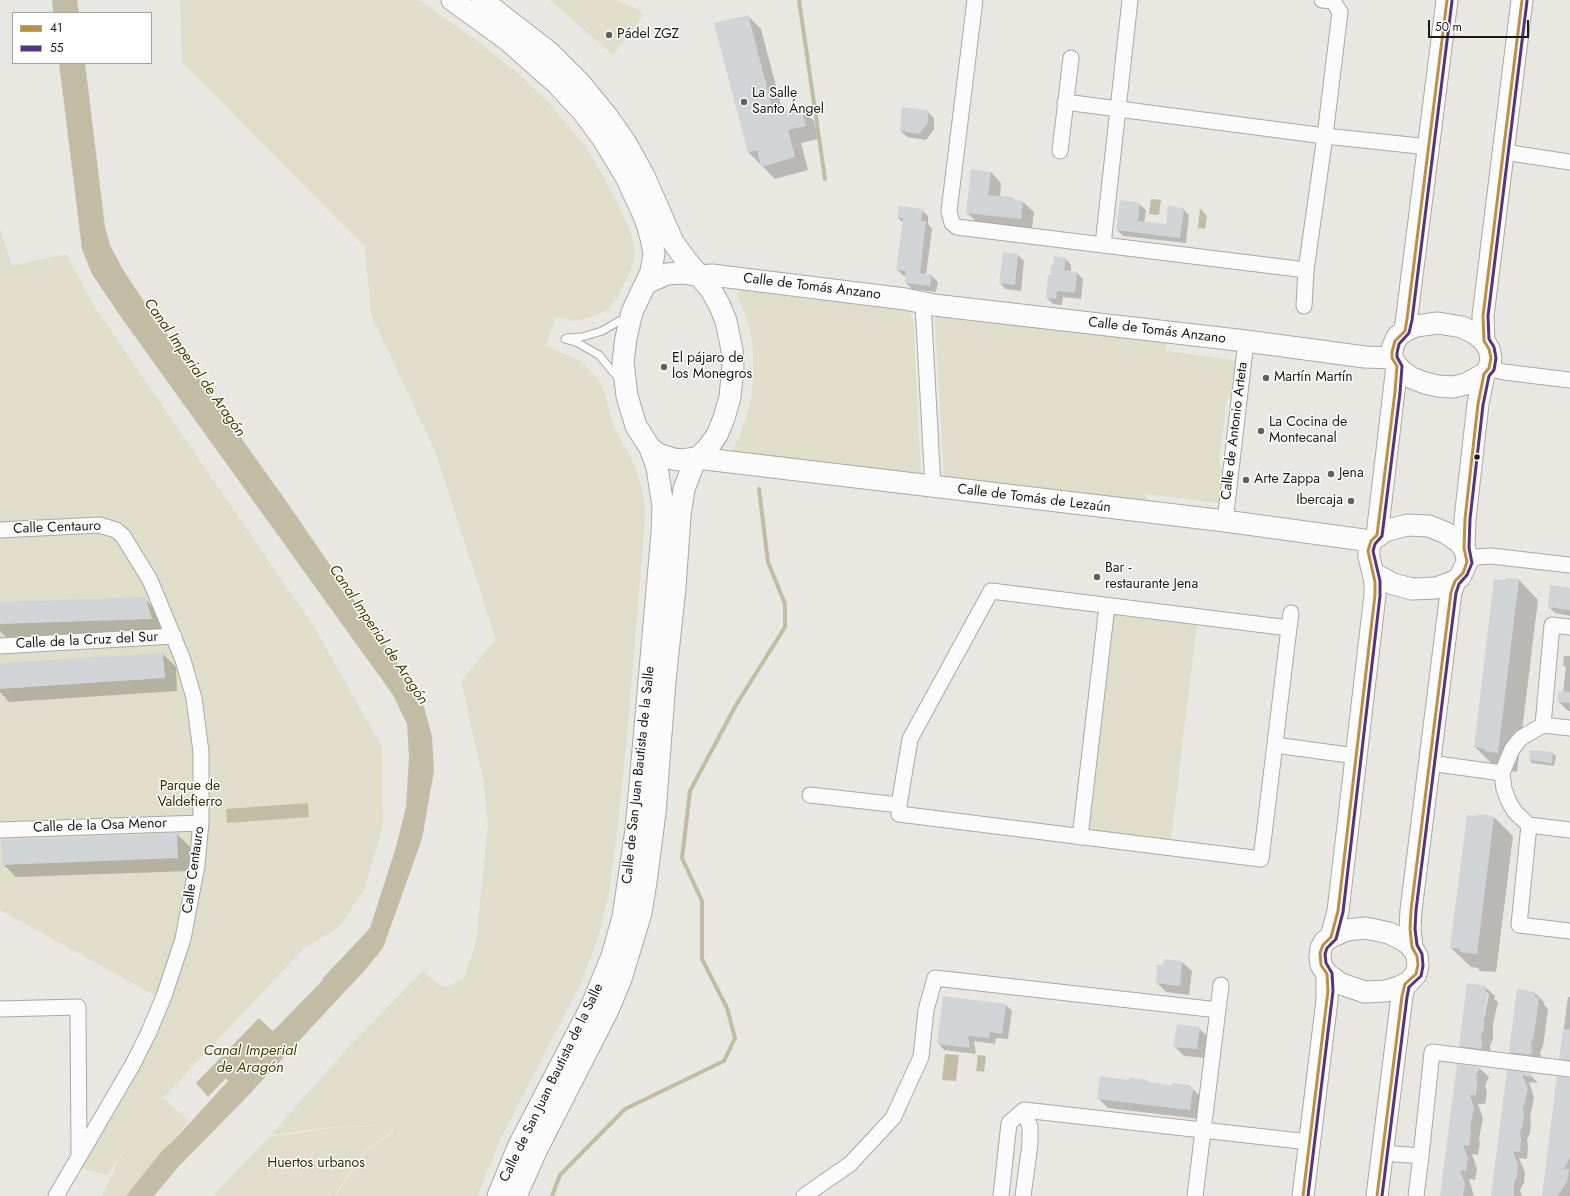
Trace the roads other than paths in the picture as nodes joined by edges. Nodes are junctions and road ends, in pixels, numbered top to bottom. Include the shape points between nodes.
1 (452, 0) edge
2 (482, 0) edge
3 (975, 0) edge
4 (1130, 0) edge
5 (1330, 0) edge
6 (1447, 0) edge
7 (1522, 0) edge
8 (1071, 58) dead end
9 (1065, 102) junction
10 (1117, 109) junction
11 (1325, 136) junction
12 (1429, 147) junction
13 (1060, 151) dead end
14 (1504, 152) junction
15 (1570, 162) edge
16 (1102, 245) junction
17 (1306, 270) junction
18 (699, 275) junction
19 (647, 283) junction
20 (923, 303) junction
21 (1304, 306) dead end
22 (632, 312) junction
23 (1405, 331) junction
24 (1246, 341) junction
25 (1484, 341) junction
26 (1395, 362) junction
27 (1487, 371) junction
28 (1570, 380) edge
29 (627, 396) junction
30 (650, 448) junction
31 (696, 458) junction
32 (933, 487) junction
33 (1225, 521) junction
34 (0, 530) edge
35 (1374, 538) junction
36 (1465, 555) junction
37 (1570, 565) edge
38 (1374, 573) junction
39 (1455, 581) junction
40 (1107, 606) junction
41 (1291, 613) dead end
42 (1570, 627) edge
43 (1289, 628) junction
44 (174, 636) junction
45 (0, 646) edge
46 (1543, 725) junction
47 (1570, 728) edge
48 (1275, 745) junction
49 (1356, 756) junction
50 (1430, 763) junction
51 (1502, 773) junction
52 (810, 795) dead end
53 (899, 805) junction
54 (201, 823) junction
55 (1530, 825) junction
56 (0, 830) edge
57 (1570, 830) edge
58 (1080, 837) junction
59 (1570, 931) edge
60 (1331, 937) junction
61 (1412, 947) junction
62 (1327, 974) junction
63 (1405, 984) junction
64 (1221, 985) dead end
65 (0, 1009) edge
66 (1218, 1010) junction
67 (1570, 1068) edge
68 (1024, 1110) junction
69 (80, 1113) junction
70 (1204, 1130) junction
71 (94, 1132) junction
72 (1309, 1142) junction
73 (1383, 1152) junction
74 (1421, 1156) junction
75 (79, 1158) junction
76 (56, 1196) edge
77 (498, 1196) edge
78 (516, 1196) edge
79 (804, 1196) edge
80 (1001, 1196) edge
81 (1022, 1196) edge
82 (1195, 1196) edge
83 (1303, 1196) edge
84 (1377, 1196) edge
85 (1416, 1196) edge

1 - 19 street, Calle de San Juan Bautista de la Salle via 506,39 544,71 603,138 626,177 648,228 654,253 653,267
2 - 18 street, Calle de San Juan Bautista de la Salle via 549,52 581,84 607,116 639,166 673,242
3 - 16 street via 949,211 952,223 962,228
4 - 10 street
5 - 11 street via 1340,12
6 - 12 street
7 - 14 street
8 - 9 street
9 - 10 street
9 - 13 street
10 - 11 street
10 - 16 street
11 - 12 street
11 - 17 street
12 - 23 street
14 - 15 street
14 - 25 street via 1483,316
16 - 17 street
17 - 21 street
18 - 19 street via 667,274
18 - 20 street, Calle de Tomás Anzano
18 - 31 street, Calle de San Juan Bautista de la Salle via 712,290 726,322 733,366 730,397 724,418 712,443
19 - 22 street, Calle de San Juan Bautista de la Salle
20 - 24 street, Calle de Tomás Anzano
20 - 32 street
22 - 29 street, Calle de San Juan Bautista de la Salle via 624,356
22 - 29 lane via 602,331 565,339 599,355 614,372
23 - 25 street via 1423,324 1446,323 1468,329
23 - 26 street via 1395,341 1392,352
24 - 26 street, Calle de Tomás Anzano
24 - 33 street, Calle de Antonio Arteta
25 - 27 street via 1491,354
26 - 27 street via 1412,378 1438,386 1466,384
26 - 35 street
27 - 28 street
27 - 36 street via 1478,404 1464,519
29 - 30 street, Calle de San Juan Bautista de la Salle via 636,426
30 - 31 street, Calle de San Juan Bautista de la Salle via 673,459
30 - 77 street, Calle de San Juan Bautista de la Salle via 657,467 663,506 662,533 636,830 623,917 612,956 592,1005 519,1145
31 - 32 street, Calle de Tomás de Lezaún
31 - 78 street, Calle de San Juan Bautista de la Salle via 684,489 680,516 655,813 640,913 623,972 608,1010 536,1151
32 - 33 street, Calle de Tomás de Lezaún
33 - 35 street, Calle de Tomás de Lezaún
34 - 44 street, Calle Centauro via 90,525 108,526 116,530 150,580
35 - 36 street via 1390,529 1407,525 1429,526 1452,537
35 - 38 street via 1369,557
36 - 37 street
36 - 39 street via 1463,572
38 - 39 street via 1393,584 1412,589 1436,588
38 - 49 street via 1375,595
39 - 50 street via 1451,592
40 - 43 street
40 - 53 street via 991,591 910,739
40 - 58 street
41 - 43 street
42 - 46 street via 1552,625
43 - 48 street
44 - 45 street, Calle de la Cruz del Sur
44 - 54 street, Calle Centauro via 194,698 201,752
46 - 47 street
46 - 51 street via 1521,738 1512,749
48 - 49 street
48 - 58 street via 1260,859
49 - 60 street via 1338,911
50 - 51 street
50 - 61 street via 1411,910
51 - 55 street via 1509,802 1515,812
52 - 53 street
53 - 58 street via 899,814
54 - 56 street, Calle de la Osa Menor
54 - 71 street, Calle Centauro via 189,912 164,996 133,1064
55 - 57 street
55 - 59 street via 1519,925
60 - 61 street via 1354,928 1373,928 1394,935
60 - 62 street via 1323,945 1320,953 1321,965
61 - 63 street via 1418,965 1416,974
62 - 63 street via 1341,984 1365,992 1386,991
62 - 72 street via 1327,1000
63 - 73 street
64 - 66 street
65 - 69 street via 78,1007
66 - 70 street
66 - 79 street via 935,978 926,1010 921,1057 893,1118 850,1164
67 - 74 street via 1432,1052
68 - 70 street
68 - 80 street via 1009,1123
68 - 81 street via 1030,1127 1030,1144
69 - 71 street
69 - 75 street
70 - 72 street
70 - 82 street
71 - 75 street, Calle Centauro
72 - 83 street
73 - 74 street
73 - 84 street
74 - 85 street
75 - 76 street, Calle Centauro

